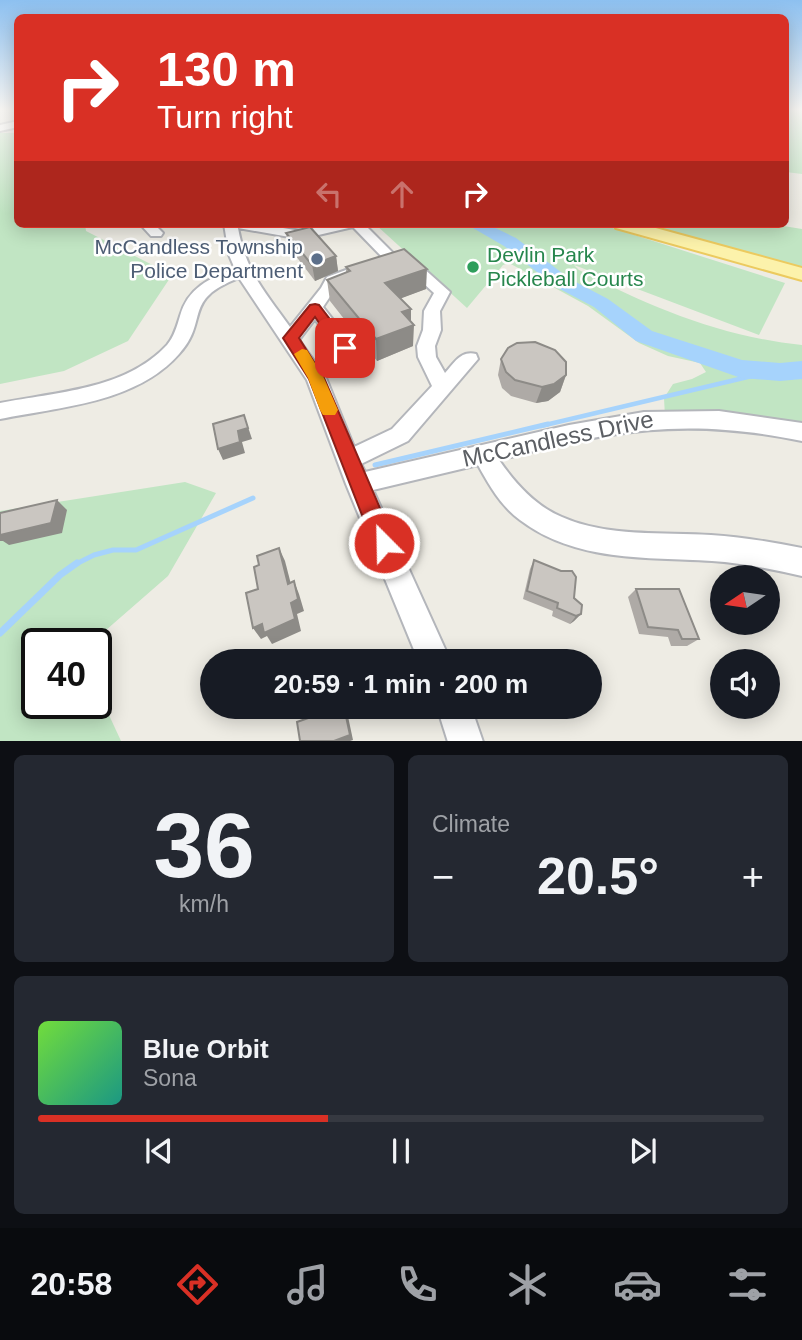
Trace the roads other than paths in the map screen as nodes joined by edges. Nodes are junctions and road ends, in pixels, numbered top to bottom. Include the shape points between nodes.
1 (233, 228) edge
2 (258, 228) edge
3 (332, 228) edge
4 (361, 228) edge
5 (636, 228) edge
6 (394, 261) junction
7 (243, 271) junction
8 (802, 274) edge
9 (315, 308) junction
10 (291, 338) junction
11 (469, 359) dead end
12 (360, 368) dead end
13 (443, 388) junction
14 (0, 411) edge
15 (802, 432) edge
16 (483, 454) junction
17 (353, 472) junction
18 (802, 562) edge
19 (429, 649) edge
20 (459, 719) edge
21 (467, 741) edge

1 - 7 street via 233,245
2 - 3 street via 301,235
4 - 6 street
5 - 8 main road
6 - 9 street via 332,279
6 - 13 street via 404,258 442,292 432,311 426,346
7 - 10 street
7 - 14 street via 198,296 179,342 147,371 105,390
9 - 10 street
9 - 12 street
10 - 17 street via 316,378
11 - 13 street
13 - 17 street via 400,435
15 - 16 street, McCandless Drive via 708,417 644,419
16 - 17 street, McCandless Drive
16 - 18 street via 510,496 530,513 568,533 607,544 732,550
17 - 19 street
20 - 21 street

